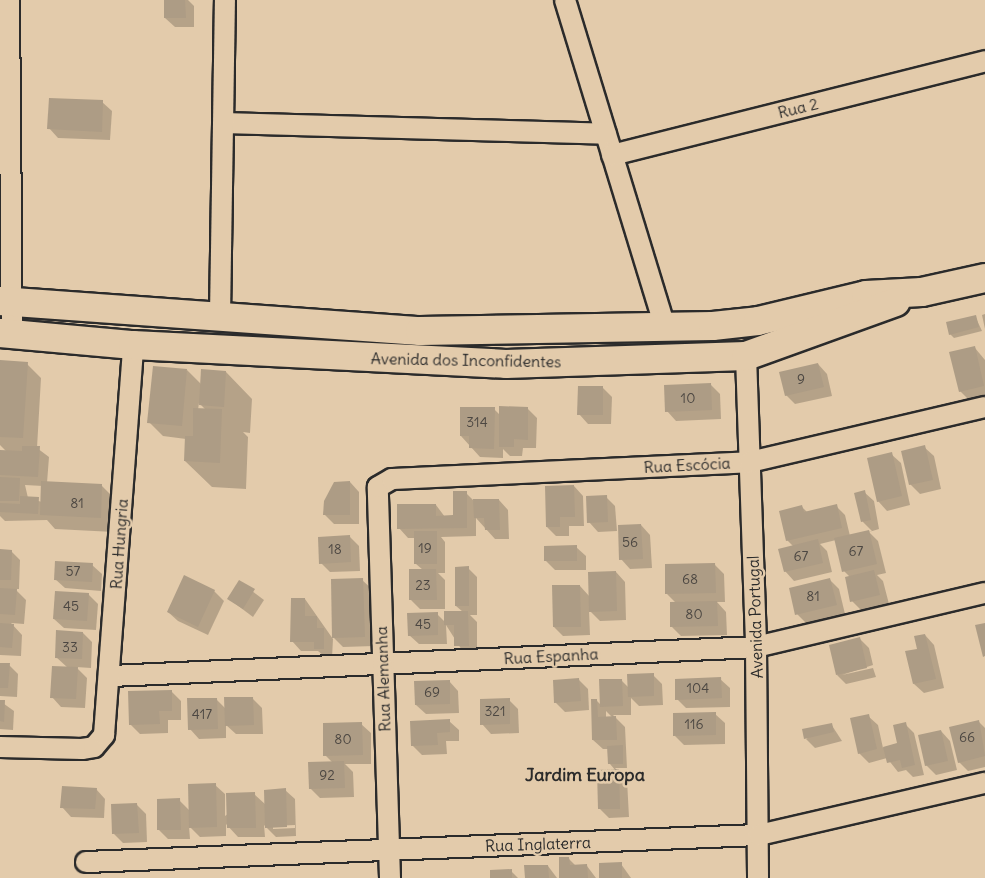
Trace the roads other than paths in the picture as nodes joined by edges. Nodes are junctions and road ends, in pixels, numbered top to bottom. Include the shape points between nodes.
1 (9, 0) edge
2 (225, 0) edge
3 (565, 0) edge
4 (985, 61) edge
5 (224, 123) junction
6 (606, 134) junction
7 (612, 155) junction
8 (985, 278) edge
9 (922, 292) junction
10 (6, 301) edge
11 (220, 315) junction
12 (665, 327) junction
13 (6, 334) edge
14 (132, 345) junction
15 (746, 356) junction
16 (985, 407) edge
17 (750, 462) junction
18 (383, 483) joint
19 (985, 593) edge
20 (756, 646) junction
21 (383, 664) junction
22 (111, 676) junction
23 (0, 747) edge
24 (985, 783) edge
25 (759, 835) junction
26 (389, 849) junction
27 (86, 862) dead end
28 (390, 878) edge
29 (758, 878) edge

1 - 10 street
2 - 5 street
3 - 6 street
4 - 7 street, Rua 2
5 - 6 street
5 - 11 street
6 - 7 street
7 - 12 street
8 - 9 street, Avenida dos Inconfidentes
9 - 12 street, Avenida dos Inconfidentes via 866,295 758,321
9 - 15 street, Avenida dos Inconfidentes
10 - 11 street, Avenida dos Inconfidentes
10 - 13 street
11 - 12 street, Avenida dos Inconfidentes via 420,331
13 - 14 street, Avenida dos Inconfidentes
14 - 15 street, Avenida dos Inconfidentes via 507,364
14 - 22 street, Rua Hungria
15 - 17 street, Avenida Portugal
16 - 17 street, Rua Escócia
17 - 18 street, Rua Escócia via 392,479
17 - 20 street, Avenida Portugal
18 - 21 street, Rua Alemanha via 376,495
19 - 20 street, Rua Espanha
20 - 21 street, Rua Espanha
20 - 25 street, Avenida Portugal
21 - 22 street, Rua Espanha
21 - 26 street, Rua Alemanha
22 - 23 street, Rua Hungria via 101,742 82,749
24 - 25 street, Rua Inglaterra
25 - 26 street, Rua Inglaterra
25 - 29 street, Avenida Portugal
26 - 27 street, Rua Inglaterra
26 - 28 street, Rua Alemanha

